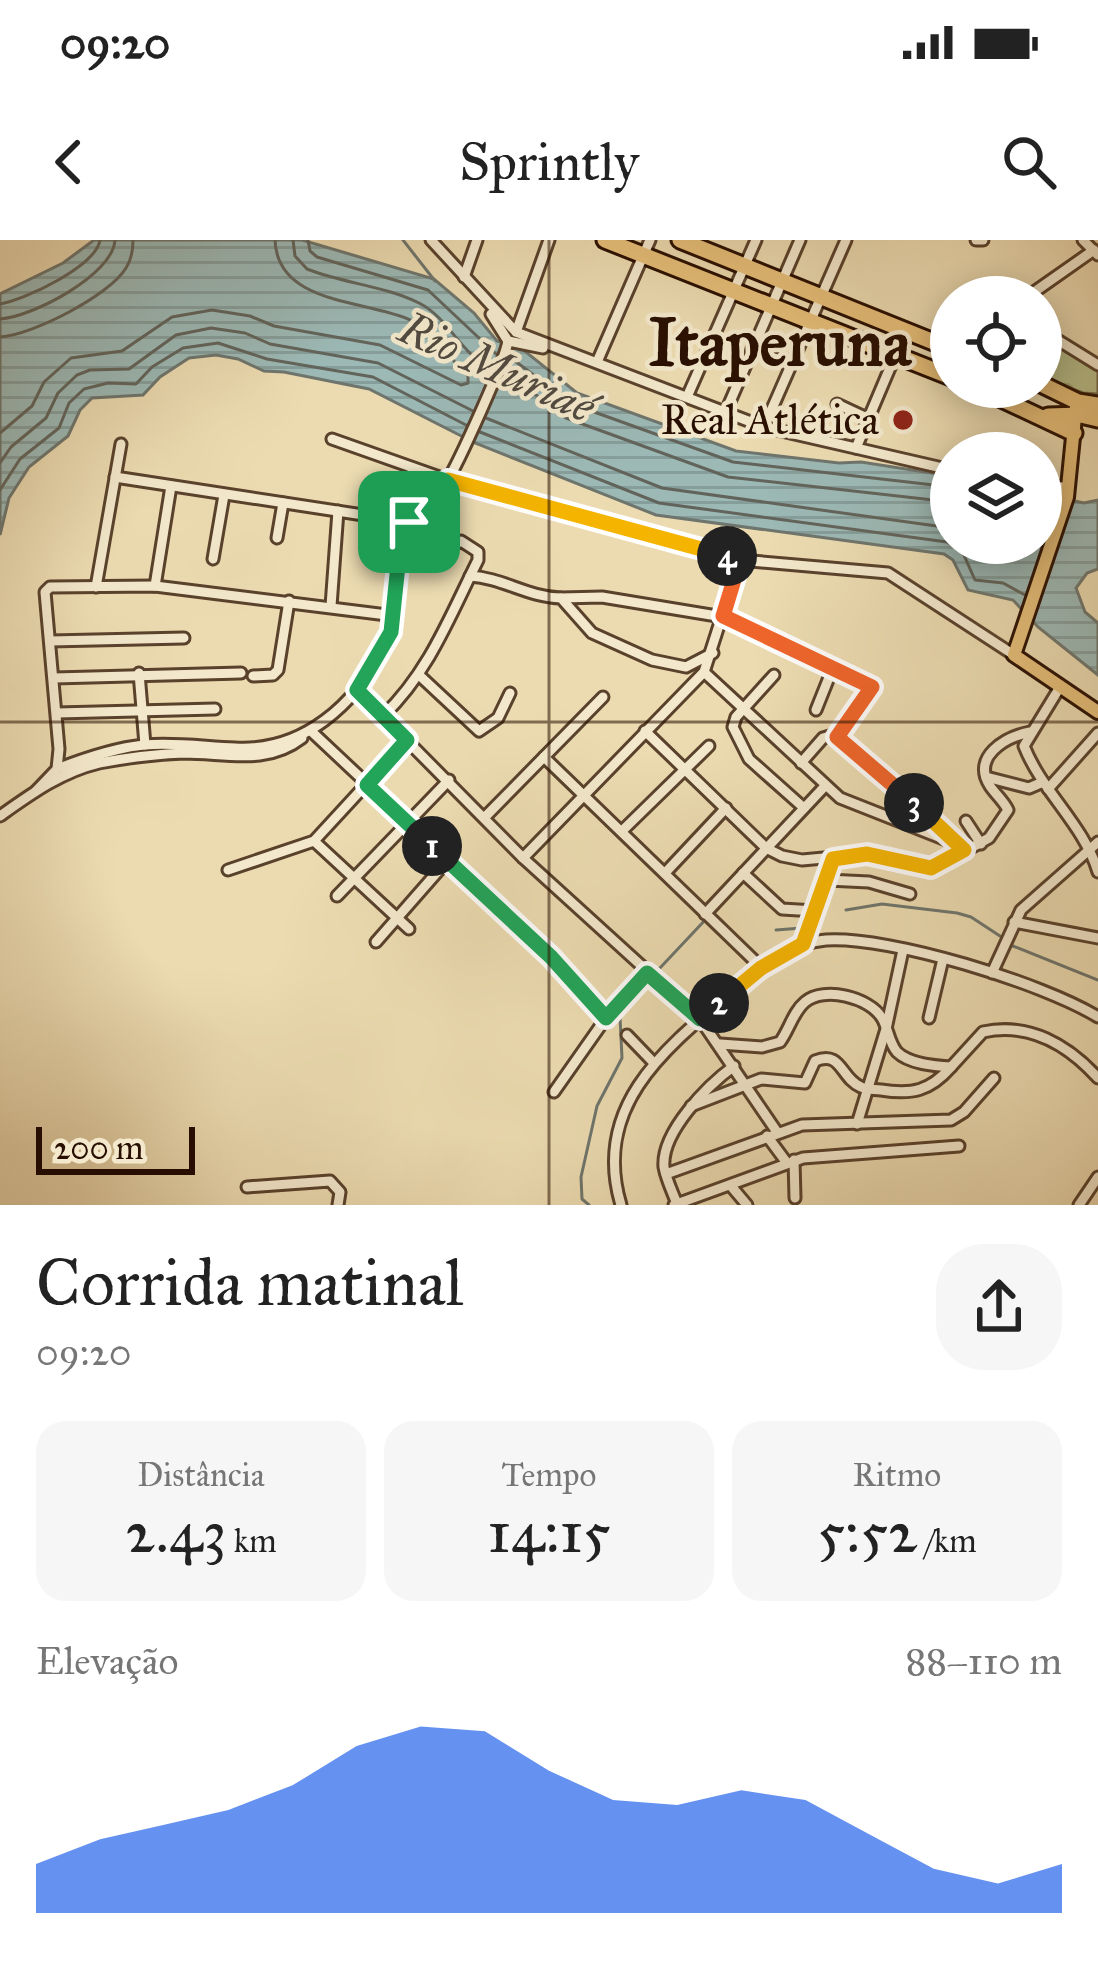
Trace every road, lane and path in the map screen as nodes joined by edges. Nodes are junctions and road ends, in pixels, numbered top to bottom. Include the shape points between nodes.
1 (431, 240) edge
2 (477, 240) edge
3 (549, 240) edge
4 (605, 240) edge
5 (680, 240) edge
6 (756, 240) edge
7 (800, 240) edge
8 (846, 240) edge
9 (1083, 240) edge
10 (704, 244) edge
11 (647, 248) edge
12 (1096, 253) edge
13 (745, 266) junction
14 (1060, 276) edge
15 (464, 277) junction
16 (781, 281) junction
17 (735, 292) junction
18 (821, 296) junction
19 (771, 306) junction
20 (811, 321) junction
21 (906, 330) junction
22 (930, 340) edge
23 (510, 341) junction
24 (1062, 341) edge
25 (752, 349) junction
26 (895, 353) junction
27 (1096, 359) edge
28 (597, 362) junction
29 (791, 365) junction
30 (930, 367) edge
31 (687, 397) junction
32 (1062, 397) edge
33 (1098, 402) edge
34 (1072, 403) junction
35 (837, 404) dead end
36 (1026, 408) edge
37 (726, 411) junction
38 (1040, 414) junction
39 (867, 418) junction
40 (1098, 419) edge
41 (764, 427) junction
42 (1074, 433) junction
43 (332, 439) dead end
44 (121, 444) dead end
45 (856, 448) junction
46 (930, 465) edge
47 (413, 468) junction
48 (115, 477) junction
49 (448, 480) junction
50 (171, 486) junction
51 (1062, 490) edge
52 (1068, 492) junction
53 (224, 495) junction
54 (283, 503) junction
55 (338, 512) junction
56 (404, 522) junction
57 (277, 538) dead end
58 (454, 545) dead end
59 (214, 559) dead end
60 (740, 560) junction
61 (470, 576) junction
62 (155, 586) junction
63 (96, 587) junction
64 (561, 598) junction
65 (289, 601) junction
66 (331, 606) junction
67 (395, 616) junction
68 (723, 616) junction
69 (184, 638) dead end
70 (50, 641) junction
71 (713, 653) junction
72 (1014, 656) junction
73 (832, 670) junction
74 (704, 672) junction
75 (139, 673) junction
76 (241, 673) dead end
77 (419, 675) junction
78 (774, 675) dead end
79 (254, 676) dead end
80 (54, 678) junction
81 (1060, 687) junction
82 (357, 690) junction
83 (510, 693) dead end
84 (603, 697) dead end
85 (745, 708) junction
86 (214, 709) dead end
87 (816, 710) dead end
88 (142, 712) junction
89 (1098, 712) edge
90 (56, 713) junction
91 (383, 716) junction
92 (311, 731) junction
93 (645, 731) junction
94 (1030, 732) junction
95 (1098, 733) edge
96 (837, 737) junction
97 (407, 740) junction
98 (146, 745) junction
99 (709, 746) dead end
100 (544, 758) junction
101 (801, 763) junction
102 (56, 769) junction
103 (685, 769) junction
104 (986, 777) junction
105 (448, 780) junction
106 (367, 785) junction
107 (825, 786) junction
108 (1046, 786) junction
109 (36, 791) junction
110 (583, 795) junction
111 (726, 808) junction
112 (804, 808) junction
113 (0, 816) edge
114 (485, 816) junction
115 (965, 821) dead end
116 (406, 822) junction
117 (622, 831) junction
118 (314, 841) junction
119 (981, 844) junction
120 (1094, 845) edge
121 (766, 848) junction
122 (962, 848) junction
123 (523, 858) junction
124 (833, 859) junction
125 (447, 861) junction
126 (227, 869) dead end
127 (1098, 872) edge
128 (665, 873) junction
129 (742, 873) junction
130 (353, 879) junction
131 (827, 880) junction
132 (910, 894) dead end
133 (337, 896) dead end
134 (815, 911) junction
135 (706, 914) junction
136 (397, 917) junction
137 (1015, 922) junction
138 (410, 928) dead end
139 (1098, 938) edge
140 (376, 942) dead end
141 (803, 944) junction
142 (904, 950) junction
143 (944, 958) junction
144 (761, 968) junction
145 (647, 973) junction
146 (992, 974) junction
147 (1098, 1016) edge
148 (606, 1018) junction
149 (929, 1018) dead end
150 (700, 1019) junction
151 (886, 1029) junction
152 (627, 1035) dead end
153 (720, 1044) junction
154 (653, 1062) junction
155 (734, 1066) junction
156 (951, 1067) junction
157 (994, 1078) dead end
158 (1098, 1078) edge
159 (746, 1084) junction
160 (869, 1088) junction
161 (554, 1092) dead end
162 (691, 1106) junction
163 (857, 1124) junction
164 (772, 1134) junction
165 (959, 1146) dead end
166 (790, 1162) junction
167 (666, 1174) junction
168 (1098, 1177) edge
169 (731, 1186) junction
170 (247, 1187) dead end
171 (795, 1198) dead end
172 (693, 1203) edge
173 (338, 1205) edge
174 (621, 1205) edge
175 (676, 1205) edge
176 (747, 1205) edge
177 (1078, 1205) edge

1 - 15 street
2 - 15 street
3 - 23 street
4 - 11 highway
5 - 10 highway
6 - 13 street
7 - 16 street
8 - 18 street
9 - 12 street
10 - 13 highway
11 - 17 highway
11 - 28 street
12 - 14 street
13 - 16 highway
13 - 17 street
15 - 23 street
16 - 18 highway
16 - 19 street
17 - 19 highway
17 - 31 street
18 - 20 street
18 - 21 highway
19 - 20 highway
19 - 25 street
20 - 26 highway
20 - 29 street
21 - 22 highway
21 - 26 street
23 - 28 street
23 - 49 street
24 - 27 street
25 - 29 street
25 - 37 street
26 - 30 highway
26 - 39 street
28 - 31 street
29 - 41 street
31 - 37 street
32 - 34 highway
33 - 34 highway
34 - 38 highway
34 - 40 highway
34 - 42 main road
35 - 39 street
36 - 38 highway
37 - 41 street
38 - 42 highway
39 - 45 street
41 - 45 street
42 - 52 main road
43 - 47 street
44 - 48 street
45 - 46 street
47 - 49 street
47 - 56 street
48 - 50 street
48 - 63 street
49 - 56 street
49 - 60 street
50 - 53 street
50 - 62 street
51 - 52 street
52 - 72 main road
53 - 54 street
53 - 59 street
54 - 55 street
54 - 57 street
55 - 56 street
55 - 66 street
56 - 67 street
58 - 61 street via 466,542 478,552
60 - 68 street
60 - 72 street via 888,572
61 - 64 street
61 - 77 street
62 - 63 street
62 - 65 street
63 - 70 street via 45,592
64 - 68 street via 602,596
64 - 71 street via 592,634 652,660 686,667
65 - 66 street
65 - 79 street via 278,670
66 - 67 street
67 - 82 street
68 - 71 street
68 - 73 street
69 - 70 street
70 - 80 street
71 - 74 street
72 - 81 main road
73 - 87 street
73 - 96 street via 872,687
74 - 85 street
74 - 93 street
75 - 76 street
75 - 80 street
75 - 88 street
77 - 83 street via 479,731 498,718
77 - 91 street
78 - 85 street
80 - 90 street
81 - 89 main road
81 - 94 street
82 - 91 street
82 - 92 street
84 - 100 street
85 - 101 street
85 - 112 street via 733,723 744,752
86 - 88 street
88 - 90 street
88 - 98 street
90 - 102 street
91 - 97 street
92 - 98 street via 249,748
92 - 106 street
92 - 109 street via 274,754 101,763
93 - 103 street
93 - 110 street
94 - 104 street via 994,748
94 - 108 street via 1024,746
95 - 108 street
96 - 101 street via 823,739
96 - 122 street
97 - 105 street
97 - 106 street
98 - 102 street
99 - 103 street
100 - 110 street
100 - 114 street
101 - 107 street
102 - 109 street
103 - 111 street
103 - 117 street
104 - 108 street
104 - 119 street via 1008,810
105 - 114 street
105 - 116 street
106 - 116 street
106 - 118 street
107 - 112 street
107 - 122 street
108 - 120 street
109 - 113 street
110 - 117 street
110 - 123 street
111 - 121 street
111 - 128 street
112 - 121 street
114 - 123 street
115 - 119 street
116 - 125 street
116 - 130 street
117 - 128 street
118 - 126 street
118 - 130 street
119 - 122 street
120 - 127 street
120 - 137 street
121 - 124 street via 802,860
121 - 129 street
122 - 124 street via 931,868 867,854
123 - 145 street
124 - 131 street
125 - 136 street
125 - 148 street
128 - 135 street
129 - 134 street via 782,909
129 - 135 street
130 - 133 street
130 - 136 street
131 - 132 street
131 - 134 street
134 - 141 street
135 - 144 street
136 - 138 street
136 - 140 street
137 - 139 street
137 - 146 street
141 - 142 street
141 - 144 street
142 - 143 street
142 - 151 street
143 - 146 street
143 - 149 street
144 - 150 street
145 - 148 street
145 - 150 street
146 - 147 street
148 - 161 street
150 - 153 street
150 - 154 street
151 - 153 street via 871,1007 818,995 800,1006 780,1042
151 - 156 street via 902,1056
151 - 160 street
152 - 154 street
153 - 155 street
154 - 174 street via 616,1135
155 - 159 street
155 - 162 street
156 - 158 street via 994,1030 1044,1035
156 - 160 street via 919,1092
157 - 163 street via 951,1120
159 - 160 street via 806,1083 815,1060 826,1057
159 - 162 street
159 - 164 street
160 - 163 street
162 - 167 street via 668,1148
163 - 164 street
164 - 166 street
164 - 167 street
165 - 166 street
166 - 169 street
166 - 171 street
167 - 175 street
168 - 177 street
169 - 172 street
169 - 176 street
170 - 173 street via 330,1181 340,1192
172 - 175 street

